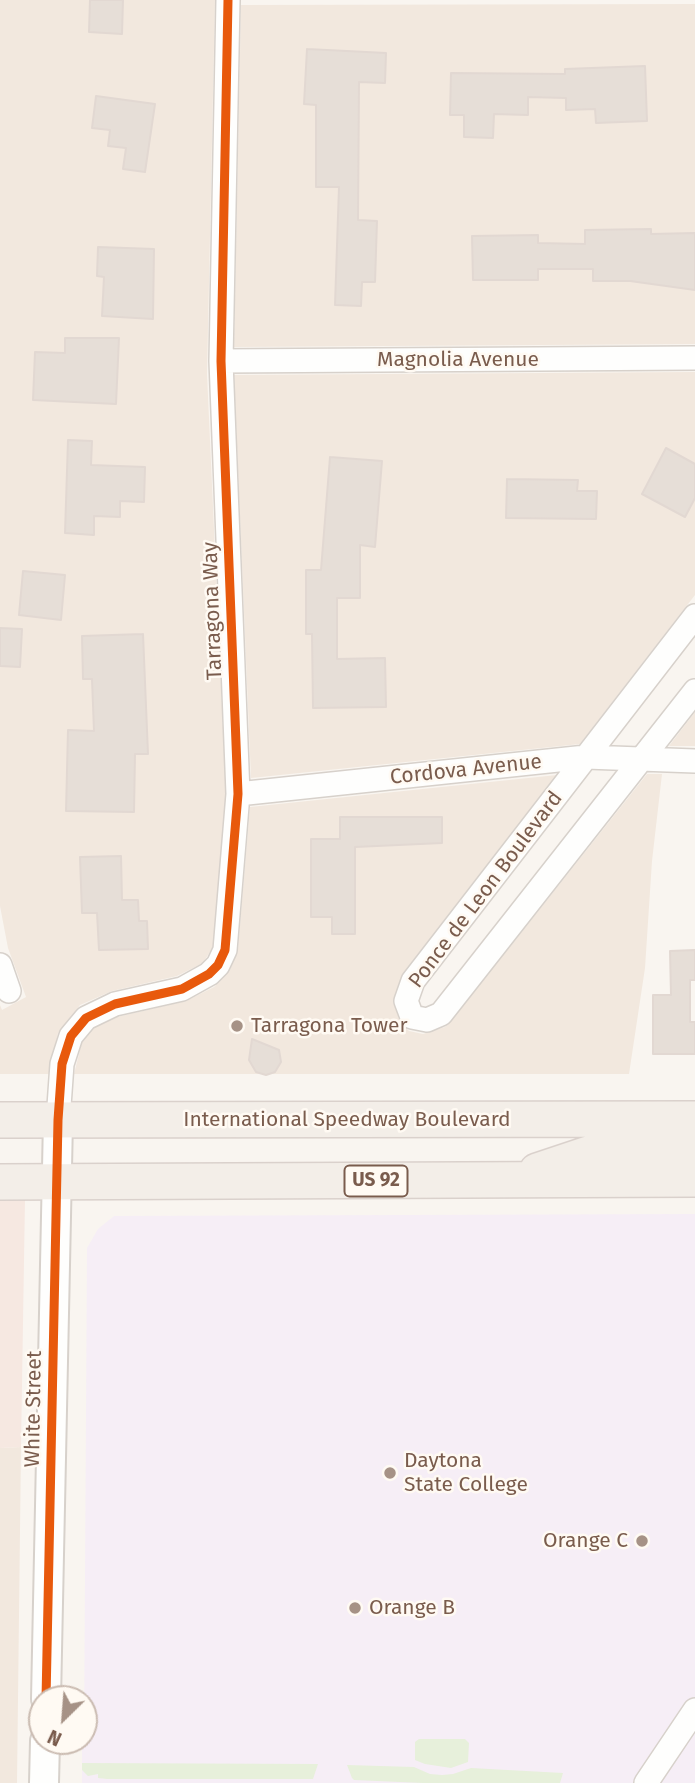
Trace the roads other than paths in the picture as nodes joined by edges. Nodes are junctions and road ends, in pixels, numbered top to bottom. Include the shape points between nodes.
1 (228, 0) edge
2 (695, 358) edge
3 (221, 361) junction
4 (695, 616) edge
5 (695, 691) edge
6 (586, 757) junction
7 (642, 760) junction
8 (695, 761) edge
9 (239, 794) junction
10 (0, 965) edge
11 (9, 991) dead end
12 (695, 1119) edge
13 (0, 1120) edge
14 (58, 1120) junction
15 (695, 1154) edge
16 (695, 1179) edge
17 (518, 1180) junction
18 (0, 1182) edge
19 (57, 1182) junction
20 (46, 1685) edge
21 (695, 1710) edge
22 (45, 1755) edge
23 (44, 1783) edge
24 (646, 1783) edge

1 - 3 street, Tarragona Way
2 - 3 street, Magnolia Avenue
3 - 9 street, Tarragona Way
4 - 6 street, Ponce de Leon Boulevard
5 - 7 street, Ponce de Leon Boulevard
6 - 7 street, Cordova Avenue
6 - 7 street, Ponce de Leon Boulevard via 413,981 406,1001 412,1017 427,1020 441,1014
6 - 9 street, Cordova Avenue
7 - 8 street, Cordova Avenue
9 - 14 street, Tarragona Way via 225,950 219,965 182,989 115,1004 86,1018 71,1036 62,1064
10 - 11 street
12 - 14 main road, International Speedway Boulevard
13 - 14 main road, International Speedway Boulevard
14 - 19 street, White Street
15 - 17 main road via 588,1154
16 - 17 main road, US 92
17 - 19 main road, US 92
18 - 19 main road, US 92
19 - 20 street, White Street
21 - 24 street
22 - 23 street

